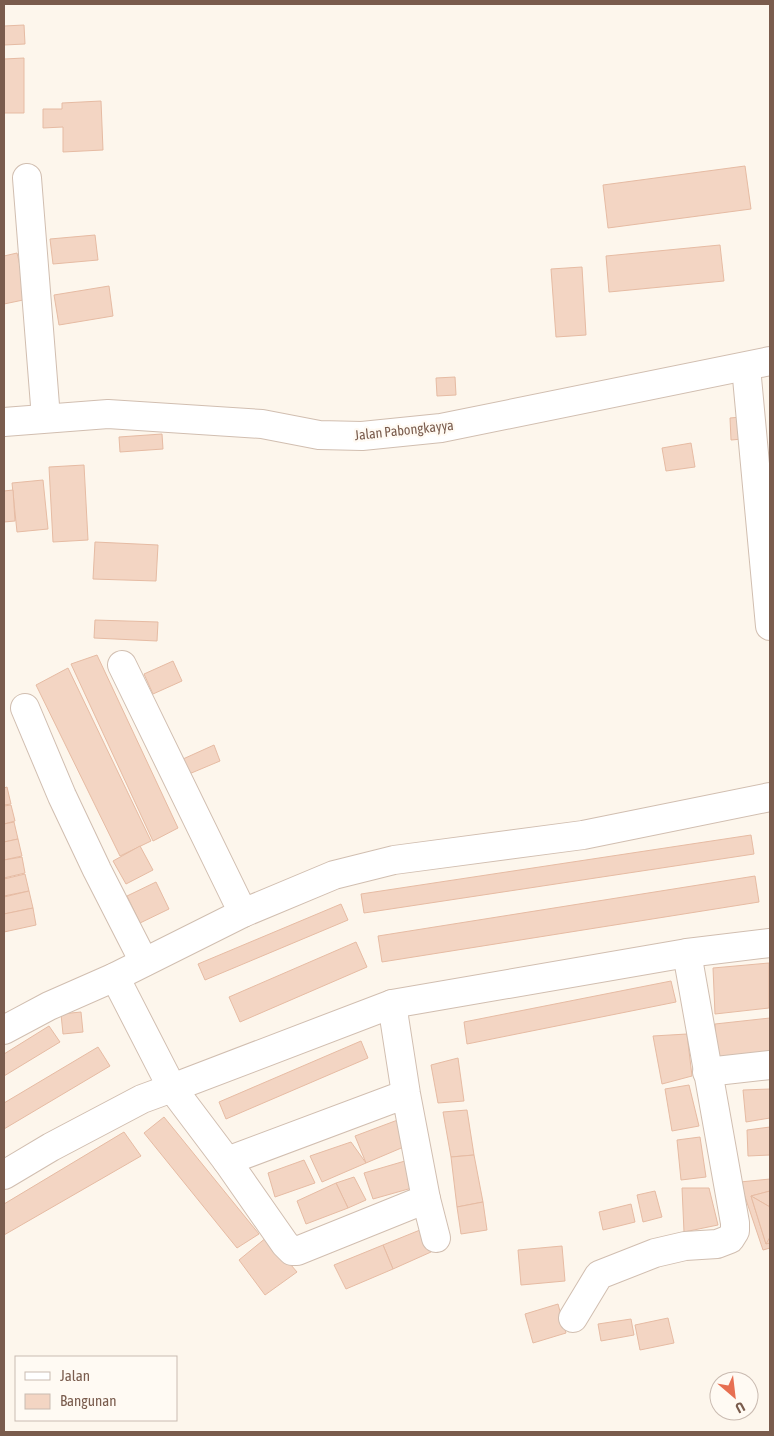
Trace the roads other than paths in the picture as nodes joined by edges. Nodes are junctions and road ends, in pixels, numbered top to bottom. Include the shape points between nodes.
1 (27, 178) dead end
2 (758, 364) edge
3 (46, 418) junction
4 (4, 422) edge
5 (770, 626) edge
6 (122, 665) dead end
7 (25, 708) dead end
8 (770, 797) edge
9 (242, 913) junction
10 (770, 943) edge
11 (687, 953) junction
12 (144, 962) junction
13 (115, 977) junction
14 (392, 1004) junction
15 (4, 1030) edge
16 (770, 1066) edge
17 (707, 1072) junction
18 (172, 1088) junction
19 (406, 1094) junction
20 (227, 1161) junction
21 (4, 1175) edge
22 (426, 1198) junction
23 (436, 1238) dead end
24 (573, 1318) dead end

1 - 3 street
2 - 3 street, Jalan Pabongkayya via 441,428 362,436 319,435 262,424 108,414
2 - 5 street
3 - 4 street, Jalan Pabongkayya
6 - 9 street
7 - 12 street via 62,796
8 - 9 street via 583,835 394,860 334,875
9 - 12 street
10 - 11 street
11 - 14 street
11 - 17 street
12 - 13 street
13 - 15 street
13 - 18 street
14 - 18 street
14 - 19 street
16 - 17 street
17 - 24 street via 735,1231 730,1239 717,1244 685,1246 655,1253 599,1274
18 - 20 street
18 - 21 street via 126,1106
19 - 20 street
19 - 22 street
20 - 22 street via 292,1251
22 - 23 street

